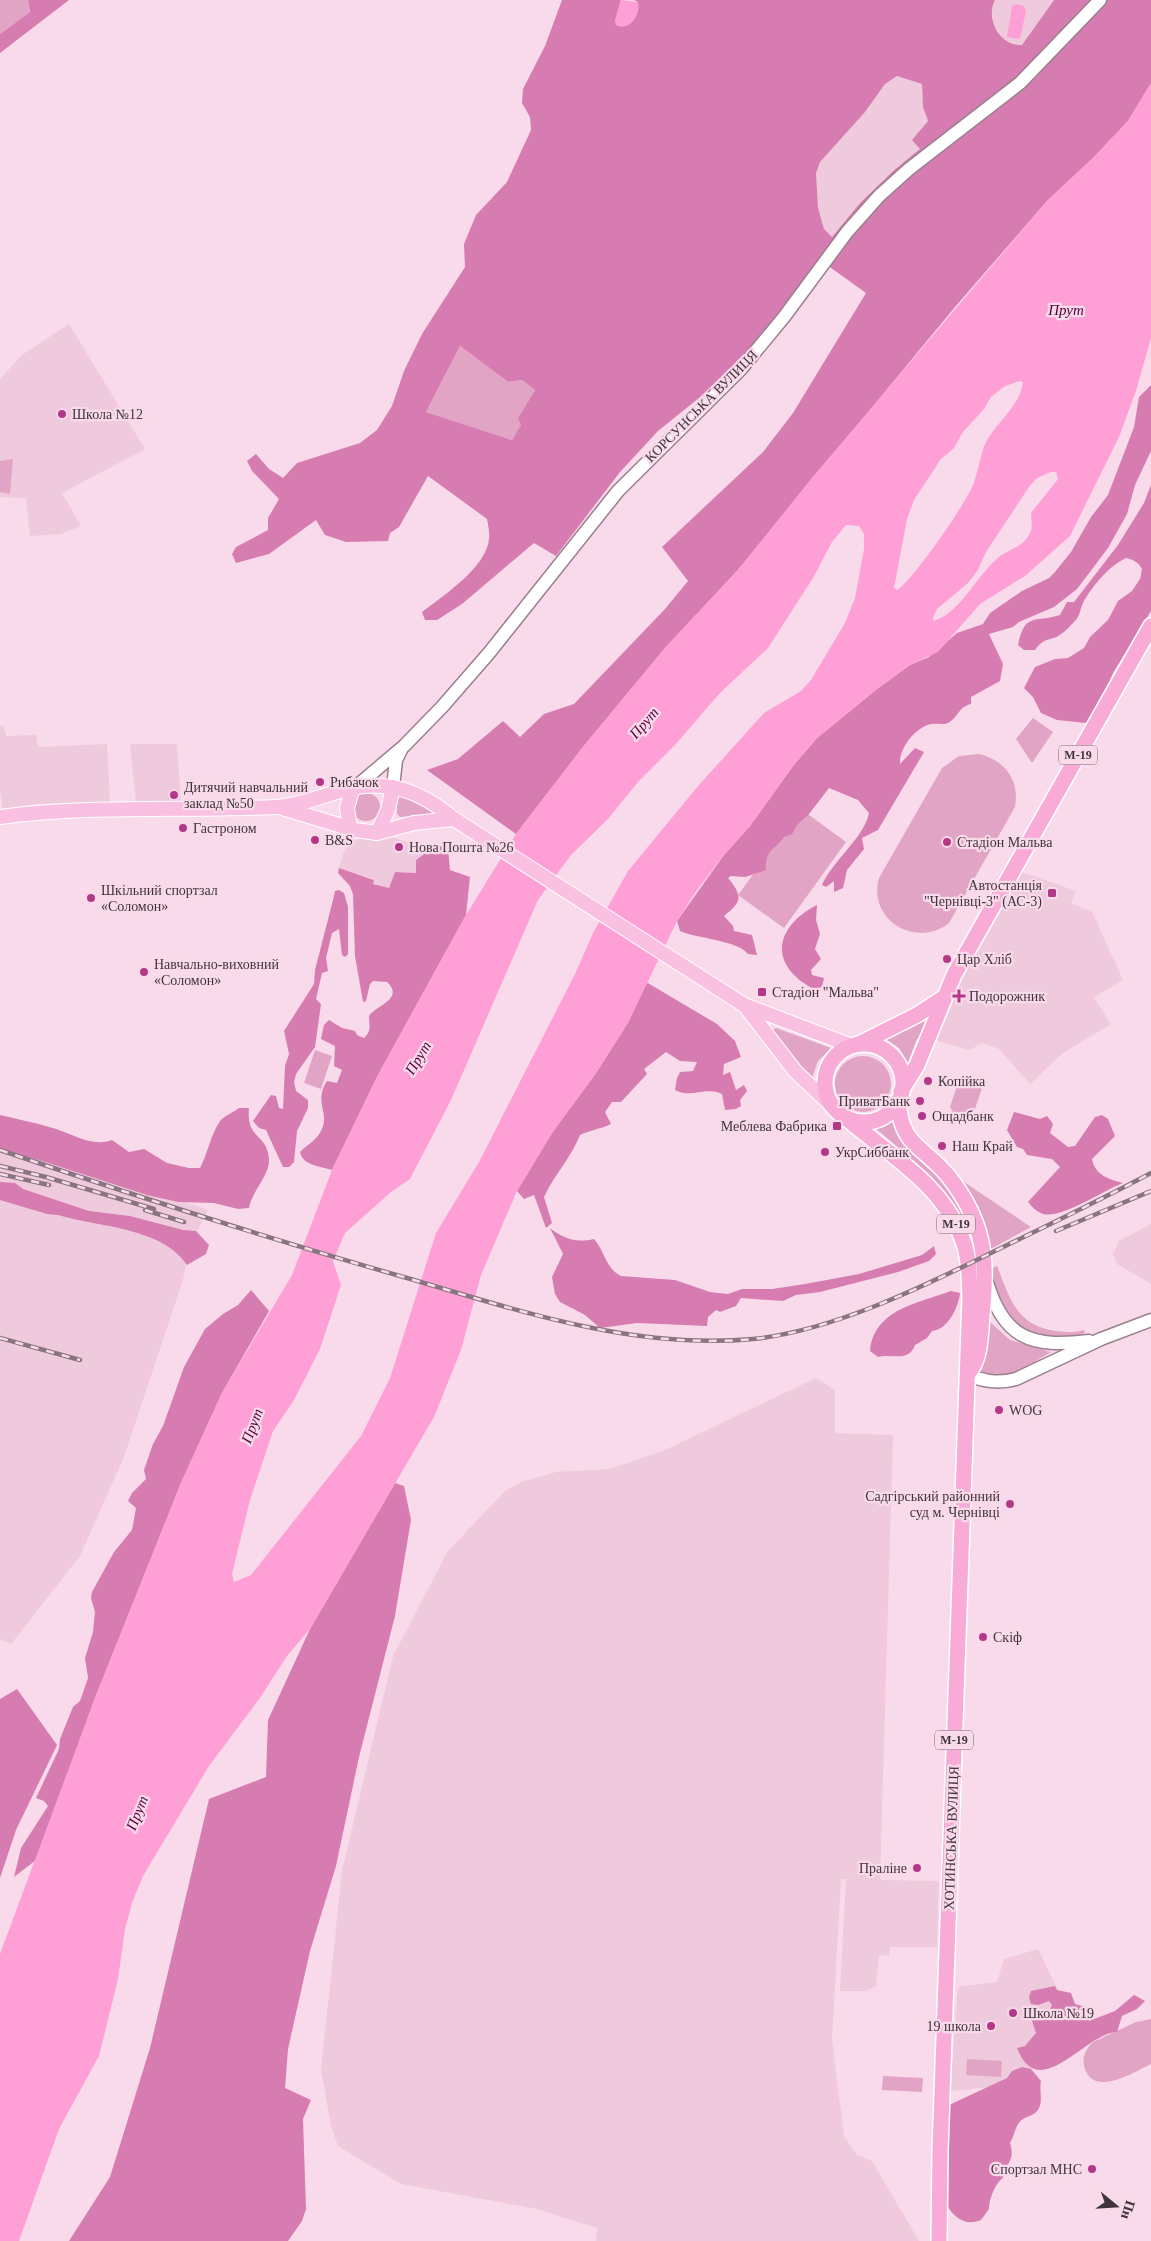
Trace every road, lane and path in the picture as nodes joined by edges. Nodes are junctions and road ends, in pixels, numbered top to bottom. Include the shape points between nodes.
1 (1100, 0) edge
2 (1151, 626) edge
3 (404, 746) junction
4 (356, 786) junction
5 (393, 787) junction
6 (278, 807) junction
7 (0, 817) edge
8 (454, 819) junction
9 (350, 828) junction
10 (377, 833) junction
11 (943, 998) junction
12 (744, 1005) junction
13 (856, 1045) junction
14 (900, 1096) junction
15 (834, 1108) junction
16 (846, 1118) junction
17 (985, 1278) junction
18 (1151, 1320) edge
19 (1101, 1339) junction
20 (967, 1375) junction
21 (939, 2241) edge

1 - 3 main road, КОРСУНСЬКА ВУЛИЦЯ via 1020,83 879,196 847,232 784,318 741,369 618,491 489,653
2 - 11 highway, М-19
3 - 4 main road, КОРСУНСЬКА ВУЛИЦЯ
3 - 5 main road, КОРСУНСЬКА ВУЛИЦЯ via 396,760
4 - 5 main road
4 - 6 main road
4 - 9 main road via 347,808
5 - 8 main road via 436,804
5 - 10 main road via 388,810
6 - 7 main road via 71,811
6 - 9 main road
8 - 10 main road via 414,823
8 - 12 main road
9 - 10 main road
11 - 13 highway, М-19 via 917,1015
11 - 14 highway, М-19 via 917,1065
12 - 13 main road
12 - 15 main road via 795,1071
13 - 14 highway, М-19 via 872,1045 890,1054 900,1071
13 - 15 highway, М-19 via 837,1055 828,1069 826,1092
14 - 16 highway, М-19 via 887,1114 878,1119 862,1122
14 - 17 highway, М-19 via 906,1136 948,1176 970,1212 984,1249
15 - 16 highway, М-19
16 - 20 highway, ХОТИНСЬКА ВУЛИЦЯ / М-19 via 924,1180 956,1225 967,1256 970,1297
17 - 19 main road via 1000,1313 1019,1334 1050,1344
17 - 20 highway, ХОТИНСЬКА ВУЛИЦЯ / М-19 via 978,1357
18 - 19 main road
19 - 20 main road via 1003,1383
20 - 21 highway, ХОТИНСЬКА ВУЛИЦЯ / М-19

